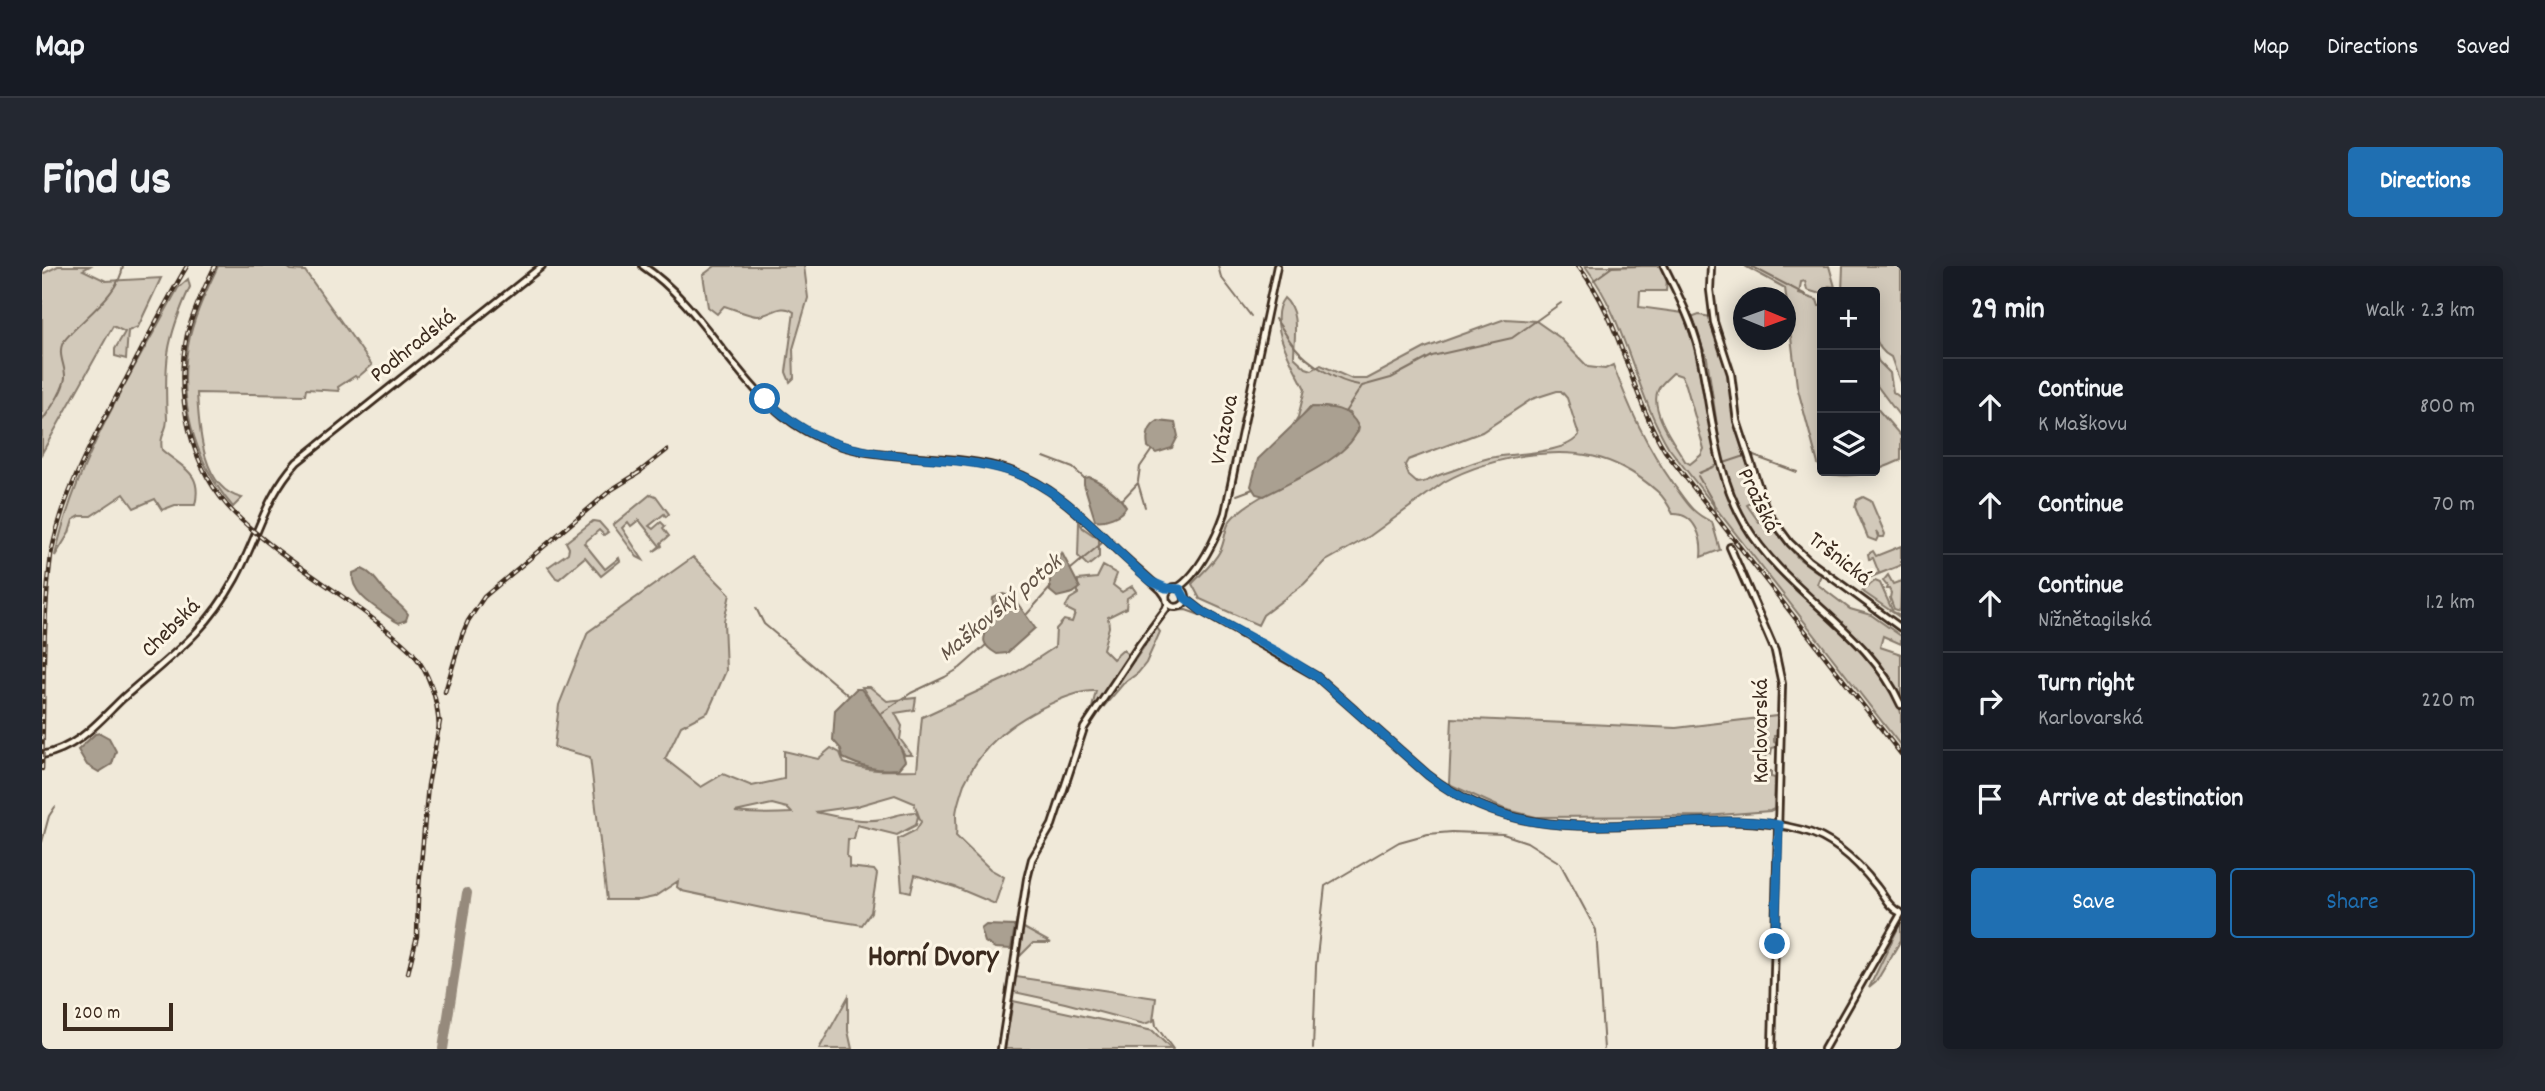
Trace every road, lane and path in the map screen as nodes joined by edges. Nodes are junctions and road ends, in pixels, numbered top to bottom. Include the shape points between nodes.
1 (542, 266) edge
2 (643, 266) edge
3 (1277, 266) edge
4 (1664, 266) edge
5 (1711, 266) edge
6 (307, 453) joint
7 (1730, 547) dead end
8 (1188, 579) junction
9 (1152, 582) junction
10 (1174, 589) junction
11 (1185, 596) junction
12 (1167, 600) junction
13 (1180, 606) junction
14 (1174, 607) junction
15 (1166, 610) junction
16 (1203, 612) junction
17 (1901, 628) edge
18 (1901, 705) edge
19 (42, 755) edge
20 (1779, 825) junction
21 (1901, 914) edge
22 (1000, 1049) edge
23 (1772, 1049) edge
24 (1824, 1049) edge

1 - 6 street, Podhradská
2 - 9 street via 684,300 757,391 783,416 814,436 849,449 981,464 1024,476 1066,502
3 - 8 street, Vrázova via 1225,513
4 - 18 street, Pražská via 1698,347 1719,460 1737,510 1759,546 1790,581 1870,656
5 - 17 street, Tršnická via 1714,322 1731,374 1737,421 1767,512 1808,560
6 - 19 street, Chebská via 272,495 236,578 201,630 92,730 65,748
7 - 20 street, Karlovarská via 1780,672
8 - 10 street, Vrázova
8 - 11 street
9 - 10 street
9 - 12 street
10 - 11 street
10 - 12 street, Vrázova
11 - 13 street
11 - 16 street
12 - 14 street
12 - 15 street, Vrázova
13 - 14 street
13 - 16 street
14 - 15 street
15 - 22 street via 1084,729 1052,825 1032,859
16 - 20 street via 1316,676 1437,782 1500,815 1561,826 1727,821
20 - 21 street via 1815,834 1836,846
20 - 23 street, Karlovarská
21 - 24 street

